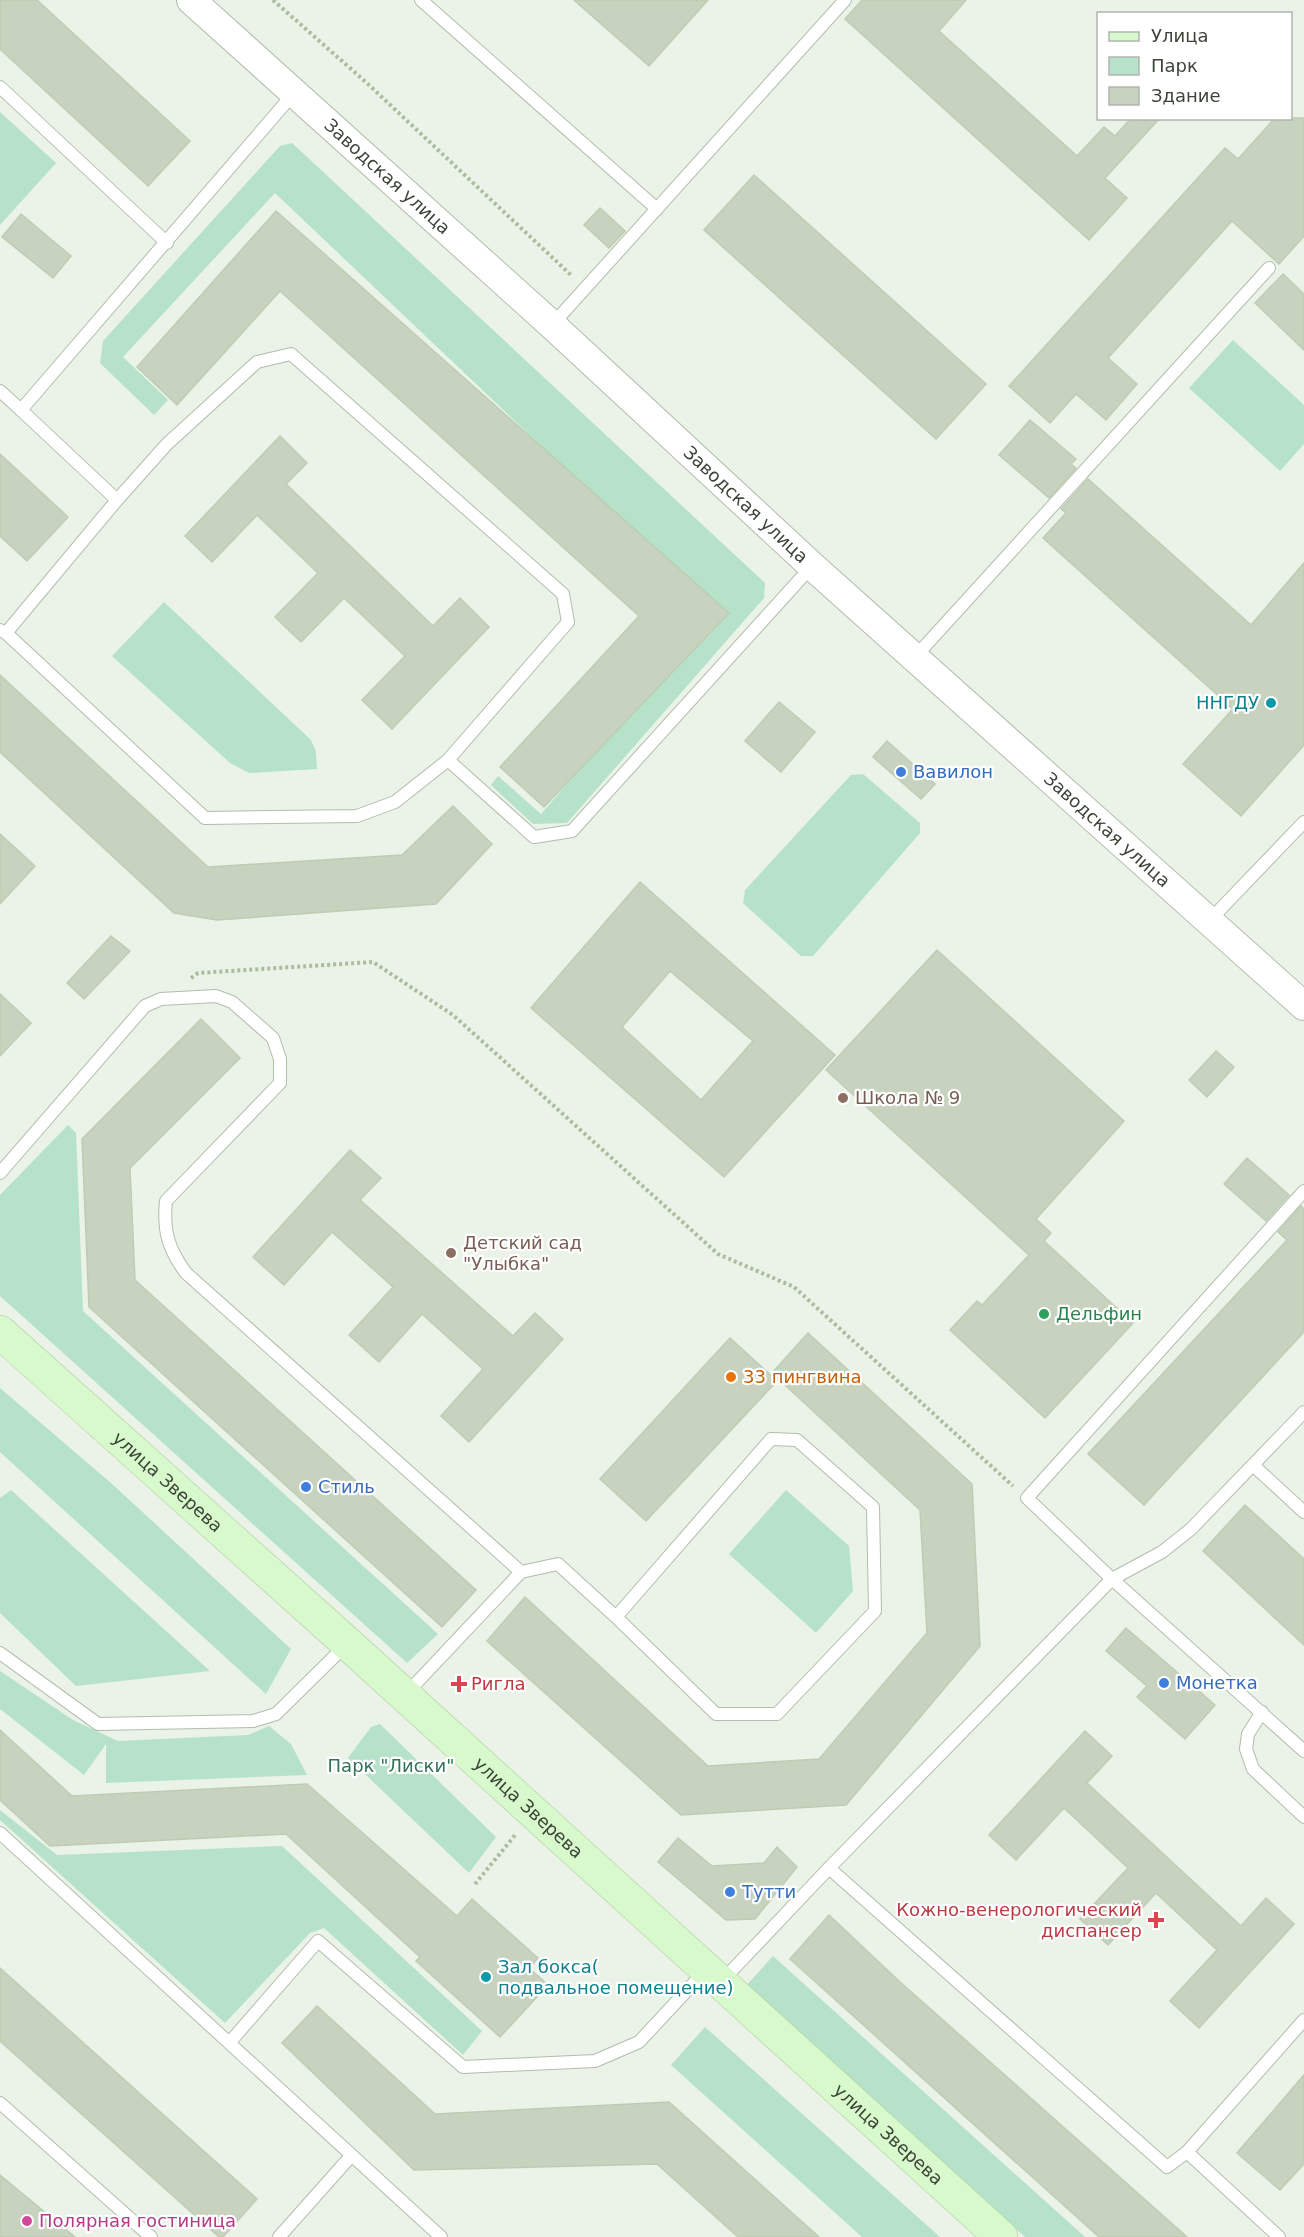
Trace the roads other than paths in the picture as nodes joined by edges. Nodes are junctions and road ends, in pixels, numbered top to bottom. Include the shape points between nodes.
1 (191, 0) edge
2 (421, 0) edge
3 (845, 0) edge
4 (0, 87) edge
5 (294, 93) junction
6 (657, 209) junction
7 (167, 243) junction
8 (1269, 268) dead end
9 (552, 325) junction
10 (0, 391) edge
11 (21, 410) junction
12 (117, 500) junction
13 (813, 566) junction
14 (3, 632) edge
15 (915, 657) junction
16 (448, 760) junction
17 (1304, 822) edge
18 (1210, 920) junction
19 (1304, 1006) edge
20 (0, 1173) edge
21 (1304, 1191) edge
22 (0, 1332) edge
23 (1304, 1412) edge
24 (1254, 1466) junction
25 (1304, 1512) edge
26 (521, 1572) junction
27 (1112, 1579) junction
28 (616, 1617) junction
29 (347, 1643) junction
30 (0, 1653) edge
31 (405, 1695) junction
32 (1262, 1712) junction
33 (1304, 1751) edge
34 (1304, 1817) edge
35 (1, 1835) edge
36 (829, 1869) junction
37 (713, 1977) junction
38 (1304, 2020) edge
39 (230, 2042) junction
40 (0, 2103) edge
41 (1187, 2152) junction
42 (351, 2156) junction
43 (151, 2237) edge
44 (279, 2237) edge
45 (441, 2237) edge
46 (1001, 2237) edge
47 (1279, 2237) edge

1 - 5 street, Заводская улица
2 - 6 lane
3 - 6 lane
4 - 7 lane
5 - 7 lane
5 - 9 street, Заводская улица
6 - 9 lane
7 - 11 lane
8 - 15 lane
9 - 13 street, Заводская улица
10 - 11 lane
11 - 12 lane
12 - 14 lane
12 - 16 lane via 167,444 256,362 291,354 562,594 568,622
13 - 15 street, Заводская улица
13 - 16 lane via 572,831 534,837
14 - 16 lane via 205,818 357,816 395,802
15 - 18 street, Заводская улица
17 - 18 lane
18 - 19 street, Заводская улица
20 - 26 lane via 145,1006 161,999 216,996 232,1002 273,1038 279,1059 279,1083 166,1201 164,1224 173,1256 186,1273
21 - 27 lane via 1027,1498
22 - 29 main road, улица Зверева
23 - 24 lane
24 - 25 lane
24 - 27 lane via 1191,1529 1161,1552
26 - 28 lane via 558,1564
26 - 31 lane
27 - 32 lane
27 - 36 lane
28 - 28 lane via 716,1714 777,1714 875,1611 873,1508 797,1440 771,1439
29 - 30 lane via 276,1714 253,1722 98,1724
29 - 31 main road, улица Зверева
31 - 37 main road, улица Зверева
32 - 33 lane
32 - 34 lane via 1248,1734 1246,1749 1253,1769
35 - 39 lane
36 - 37 lane
36 - 41 lane via 1167,2167
37 - 39 lane via 639,2042 595,2061 463,2067 318,1941
37 - 46 main road, улица Зверева
38 - 41 lane
39 - 42 lane
40 - 43 lane
41 - 47 lane
42 - 44 lane
42 - 45 lane

